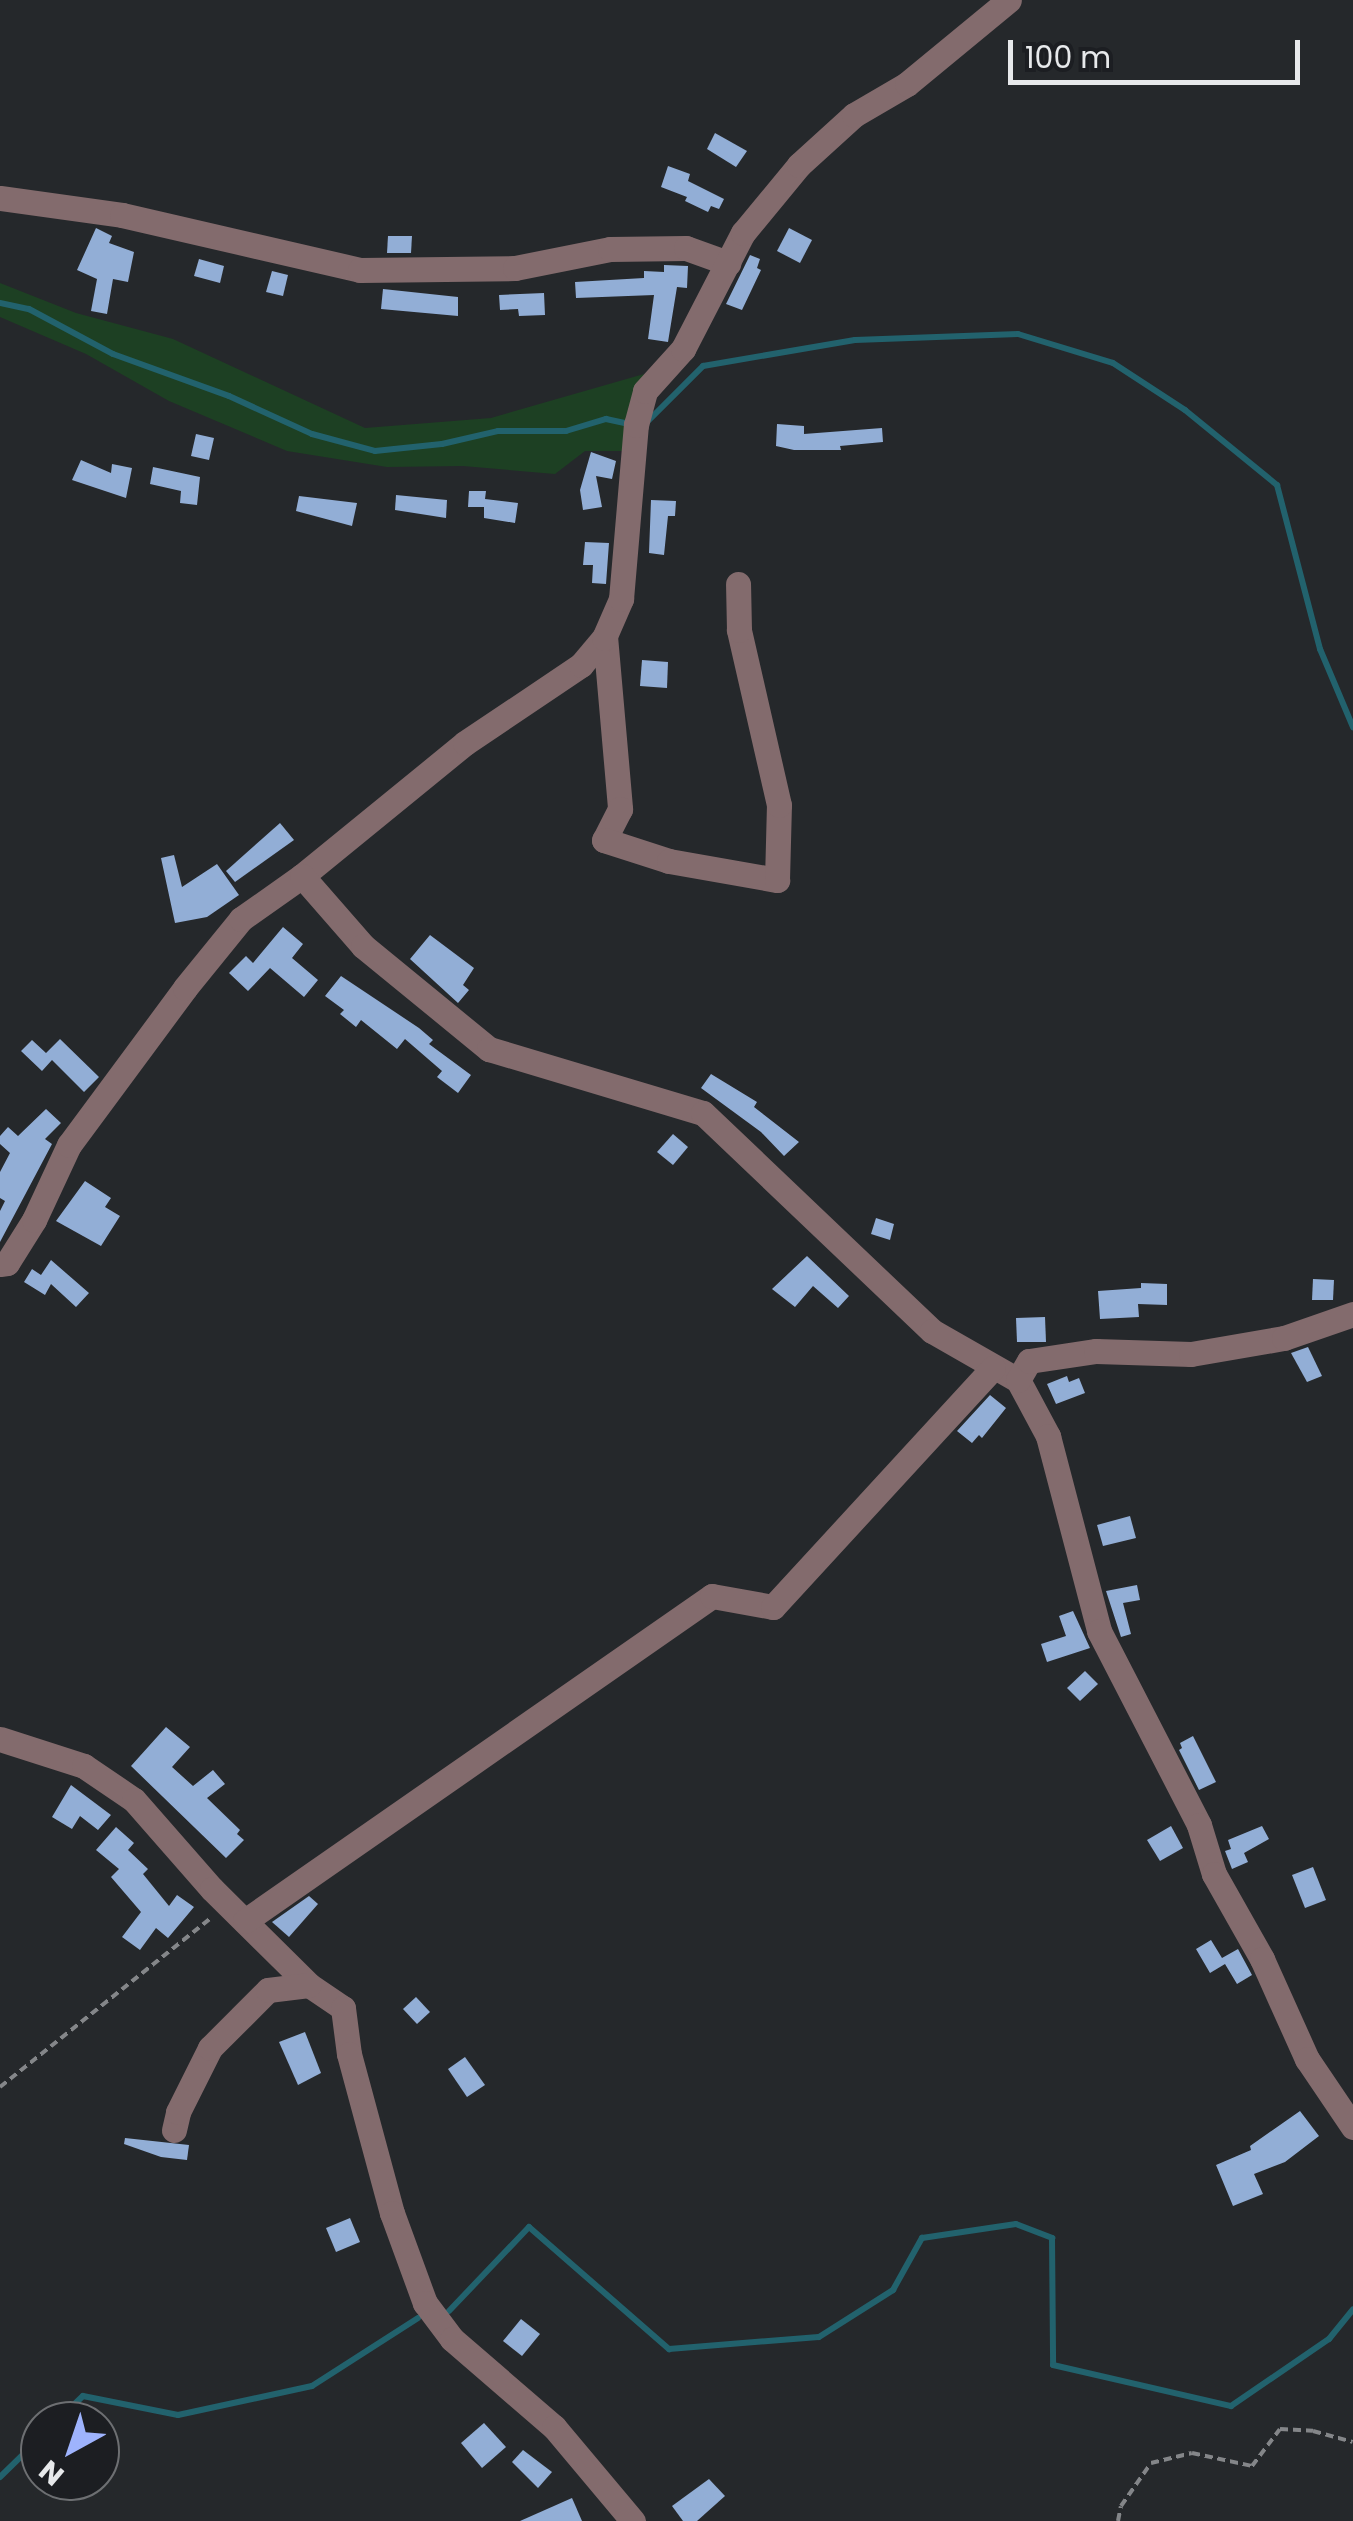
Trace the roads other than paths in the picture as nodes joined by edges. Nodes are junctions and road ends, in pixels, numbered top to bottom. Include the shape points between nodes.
1 (1008, 0) edge
2 (0, 198) edge
3 (728, 262) junction
4 (738, 584) dead end
5 (605, 636) junction
6 (302, 876) junction
7 (0, 1264) edge
8 (1353, 1314) edge
9 (992, 1368) junction
10 (1018, 1380) junction
11 (0, 1739) edge
12 (236, 1913) junction
13 (309, 1985) junction
14 (1353, 2127) edge
15 (174, 2130) dead end
16 (634, 2521) edge

1 - 3 street via 907,84 854,115 799,165 743,233
2 - 3 street via 122,215 360,270 515,268 610,249 686,248
3 - 5 street via 683,349 645,391 636,425 621,599
4 - 5 street via 739,630 779,805 777,880 669,861 604,840 620,810
5 - 6 street via 581,665 466,743
6 - 7 street via 242,919 185,988 69,1145 34,1220
6 - 9 street via 363,946 489,1049 703,1113 932,1331
8 - 10 street via 1284,1338 1191,1354 1096,1351 1029,1362
9 - 10 street
9 - 12 street via 773,1607 712,1596
10 - 14 street via 1048,1436 1099,1631 1199,1824 1214,1874 1307,2059
11 - 12 street via 84,1766 134,1800
12 - 13 street
13 - 15 street via 268,1990 210,2048
13 - 16 street via 343,2008 392,2213 426,2303 452,2339 554,2427

